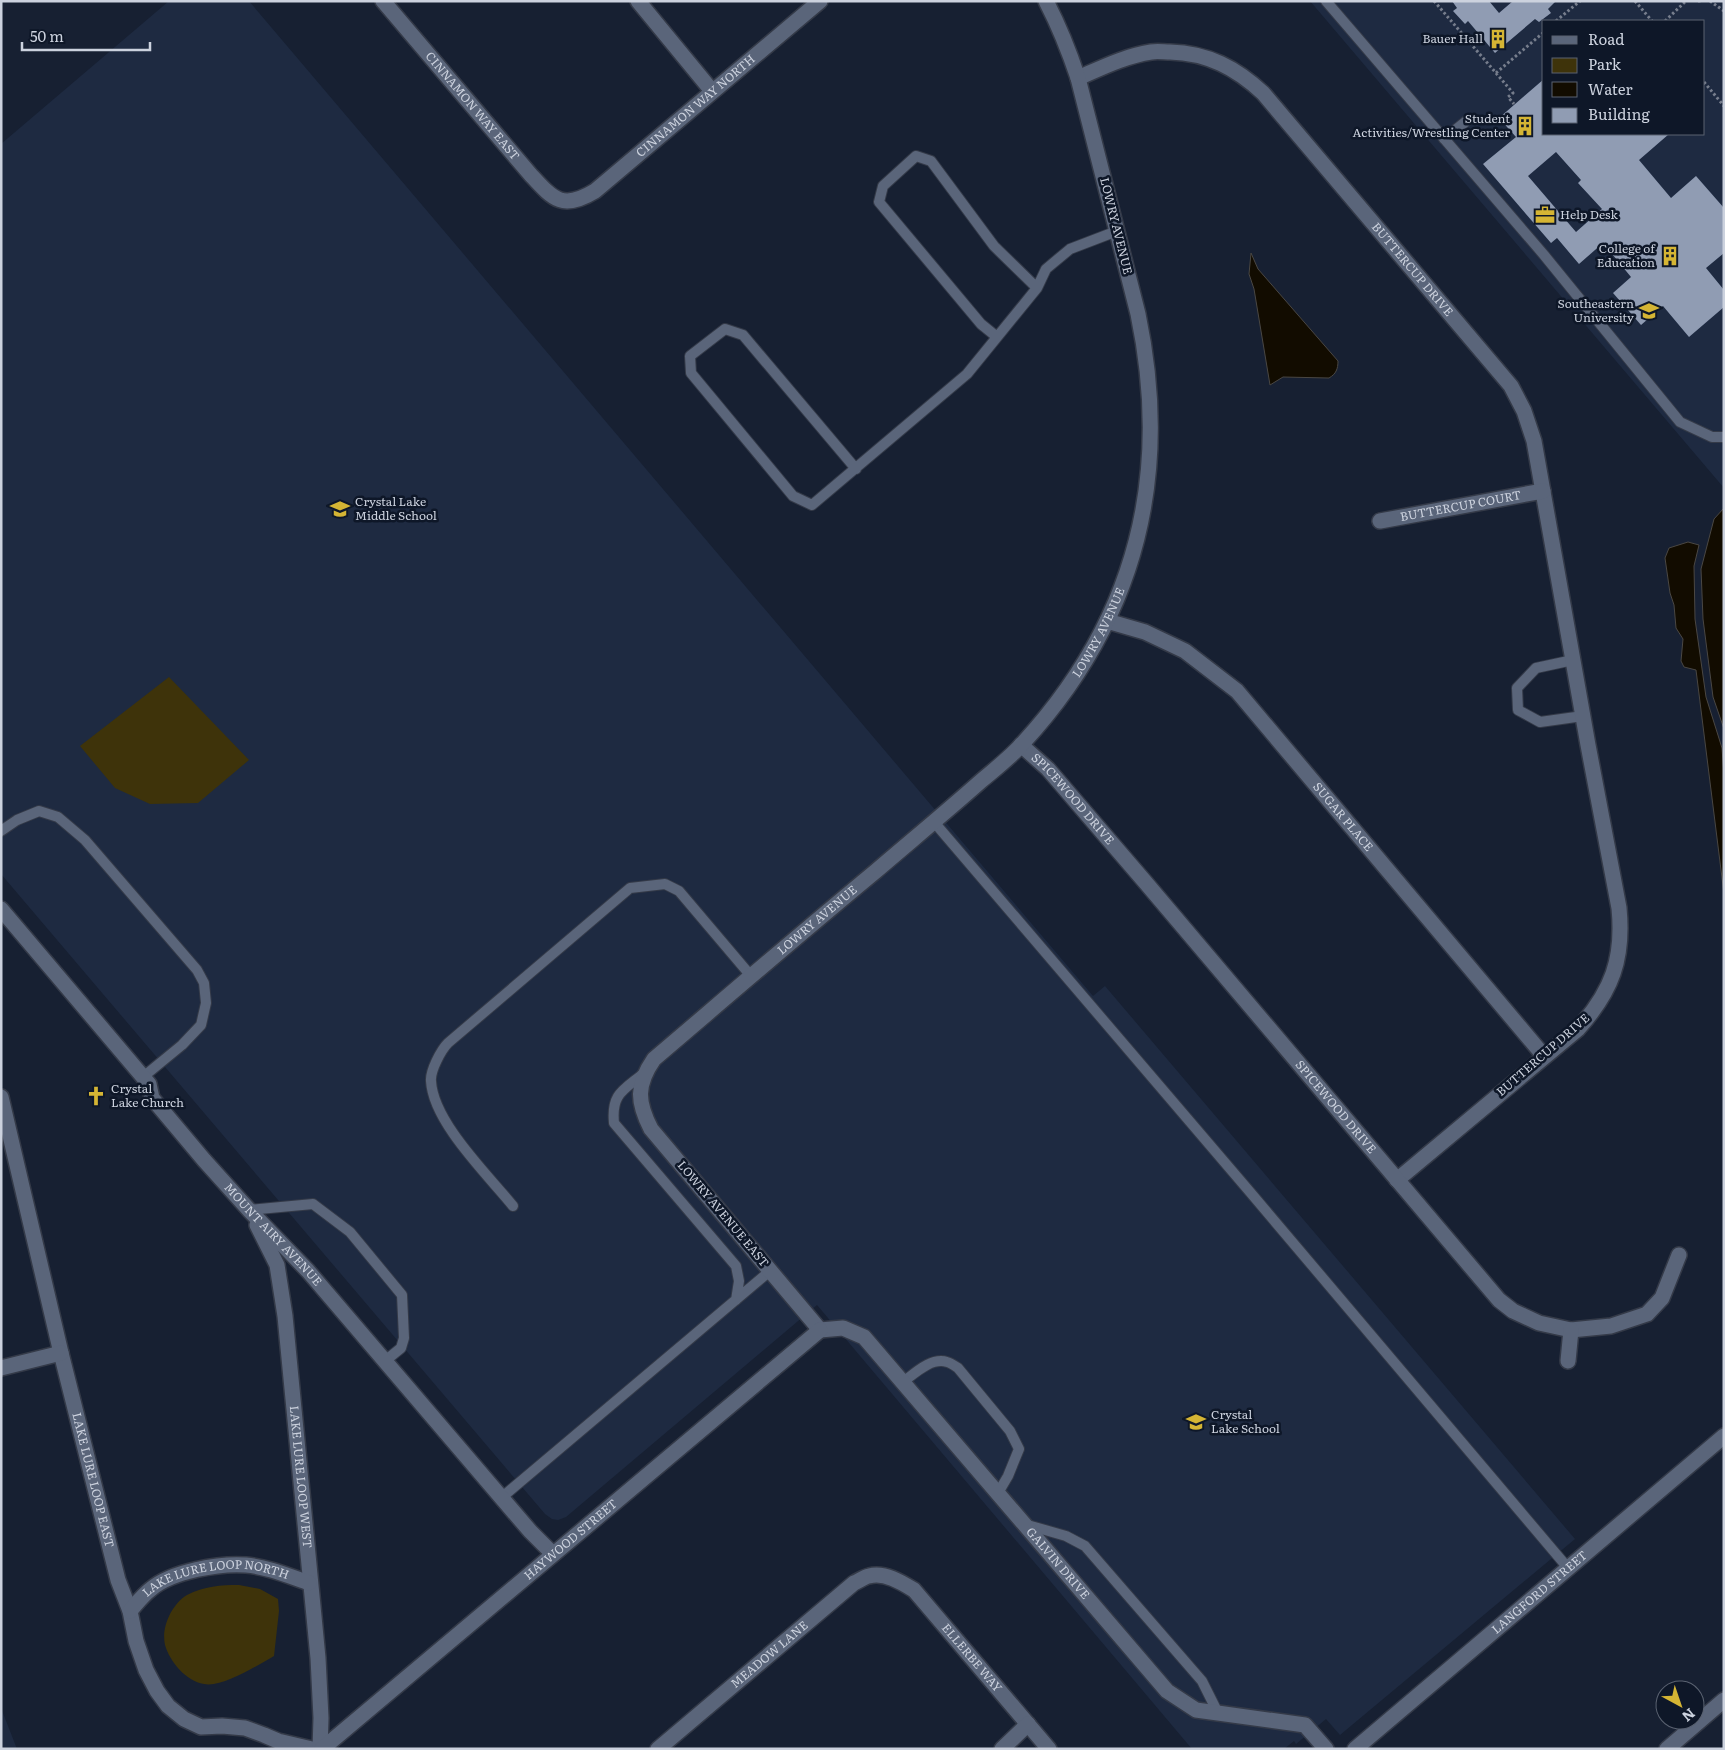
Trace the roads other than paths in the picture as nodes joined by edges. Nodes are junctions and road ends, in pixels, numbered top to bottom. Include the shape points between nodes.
1 (384, 1) edge
2 (638, 1) edge
3 (820, 1) edge
4 (1046, 1) edge
5 (1326, 1) edge
6 (1078, 78) junction
7 (712, 91) junction
8 (1469, 119) dead end
9 (1444, 139) junction
10 (566, 202) joint
11 (1117, 231) junction
12 (1037, 288) junction
13 (997, 337) junction
14 (1724, 437) edge
15 (856, 469) junction
16 (1543, 491) junction
17 (1380, 521) dead end
18 (1107, 621) junction
19 (1573, 660) junction
20 (1583, 716) junction
21 (1021, 745) junction
22 (934, 822) junction
23 (1, 831) edge
24 (1, 909) edge
25 (751, 976) junction
26 (1544, 1056) junction
27 (644, 1073) junction
28 (143, 1077) junction
29 (640, 1091) joint
30 (1, 1097) edge
31 (1397, 1180) junction
32 (513, 1206) dead end
33 (249, 1210) junction
34 (1679, 1255) dead end
35 (770, 1271) junction
36 (736, 1300) junction
37 (820, 1330) junction
38 (1571, 1330) junction
39 (61, 1353) junction
40 (385, 1361) junction
41 (1568, 1361) dead end
42 (1, 1368) edge
43 (903, 1382) junction
44 (1724, 1436) edge
45 (998, 1494) junction
46 (501, 1498) junction
47 (1023, 1524) junction
48 (554, 1554) junction
49 (1568, 1568) junction
50 (888, 1577) joint
51 (309, 1582) junction
52 (130, 1611) junction
53 (1724, 1700) edge
54 (1218, 1713) junction
55 (1028, 1724) junction
56 (312, 1749) edge
57 (321, 1749) edge
58 (658, 1749) edge
59 (1002, 1749) edge
60 (1049, 1749) edge
61 (1326, 1749) edge
62 (1355, 1749) edge
63 (1666, 1749) edge

1 - 10 street, CINNAMON WAY EAST via 549,196
2 - 7 street
3 - 7 street, CINNAMON WAY NORTH
4 - 6 street, LOWRY AVENUE via 1070,52
5 - 9 lane
6 - 11 street, LOWRY AVENUE
6 - 16 street, BUTTERCUP DRIVE via 1152,52 1186,52 1217,61 1244,76 1263,93 1511,386 1534,441
7 - 10 street, CINNAMON WAY NORTH via 595,191
8 - 9 lane
9 - 14 lane via 1544,255 1680,422 1712,437
11 - 12 lane via 1070,249 1046,269
11 - 18 street, LOWRY AVENUE via 1145,346 1152,434 1140,532
12 - 13 lane
12 - 13 lane via 994,246 931,161 916,156 882,186 879,202 981,324
13 - 15 lane via 967,374
15 - 15 lane via 812,505 793,496 691,373 690,356 724,328 744,335
16 - 17 street, BUTTERCUP COURT
16 - 19 street, BUTTERCUP DRIVE
18 - 21 street, LOWRY AVENUE via 1063,694
18 - 26 street, SUGAR PLACE via 1145,632 1186,652 1237,691
19 - 20 street, BUTTERCUP DRIVE
19 - 20 lane via 1536,668 1517,688 1518,710 1540,722
20 - 26 street, BUTTERCUP DRIVE via 1621,932 1610,983 1594,1010 1578,1029
21 - 22 street, LOWRY AVENUE
21 - 31 street, SPICEWOOD DRIVE via 1048,769
22 - 25 street, LOWRY AVENUE
22 - 49 lane
23 - 28 lane via 39,811 58,817 85,840 197,970 204,984 206,1003 201,1025
24 - 28 street, MOUNT AIRY AVENUE
25 - 27 street, LOWRY AVENUE via 654,1059
25 - 32 lane via 679,891 665,884 630,888 448,1043 442,1050 431,1080 436,1104 455,1136
26 - 31 street, BUTTERCUP DRIVE
27 - 29 street, LOWRY AVENUE
27 - 36 lane via 619,1094 612,1108 614,1123 736,1266 739,1281
28 - 33 street, MOUNT AIRY AVENUE via 149,1084 152,1098
29 - 35 street, LOWRY AVENUE EAST via 642,1112 651,1129
30 - 39 street, LAKE LURE LOOP EAST
31 - 38 street, SPICEWOOD DRIVE via 1499,1300 1513,1311 1539,1323
33 - 40 street, MOUNT AIRY AVENUE via 308,1271
33 - 40 lane via 313,1204 350,1232 402,1295 404,1338 401,1348
33 - 51 street, LAKE LURE LOOP WEST via 278,1265
34 - 38 street, SPICEWOOD DRIVE via 1662,1298 1647,1314 1610,1326
35 - 36 lane
35 - 37 street, LOWRY AVENUE EAST
36 - 46 lane
37 - 43 street, GALVIN DRIVE via 844,1328 864,1337
37 - 48 street, HAYWOOD STREET
38 - 41 street
39 - 42 street
39 - 52 street, LAKE LURE LOOP EAST via 118,1580
40 - 46 street, MOUNT AIRY AVENUE
43 - 45 street, GALVIN DRIVE
43 - 45 lane via 923,1367 938,1361 958,1368 1010,1431 1019,1449
44 - 49 street, LANGFORD STREET
45 - 47 street, GALVIN DRIVE
46 - 48 street, MOUNT AIRY AVENUE
47 - 54 street, GALVIN DRIVE via 1167,1692 1196,1710
47 - 54 lane via 1066,1536 1085,1546 1202,1682
48 - 57 street, HAYWOOD STREET
49 - 62 street, LANGFORD STREET
50 - 55 street, ELLERBE WAY via 914,1590
50 - 58 street, MEADOW LANE via 869,1576 854,1583
51 - 52 street, LAKE LURE LOOP NORTH via 276,1571 246,1566 214,1566 178,1574 152,1588
51 - 57 street, LAKE LURE LOOP WEST via 318,1658
52 - 56 street, LAKE LURE LOOP EAST via 146,1670 168,1706 184,1719 201,1727 245,1728 278,1741
53 - 63 street
54 - 61 street, GALVIN DRIVE via 1305,1725
55 - 59 street
55 - 60 street, ELLERBE WAY

